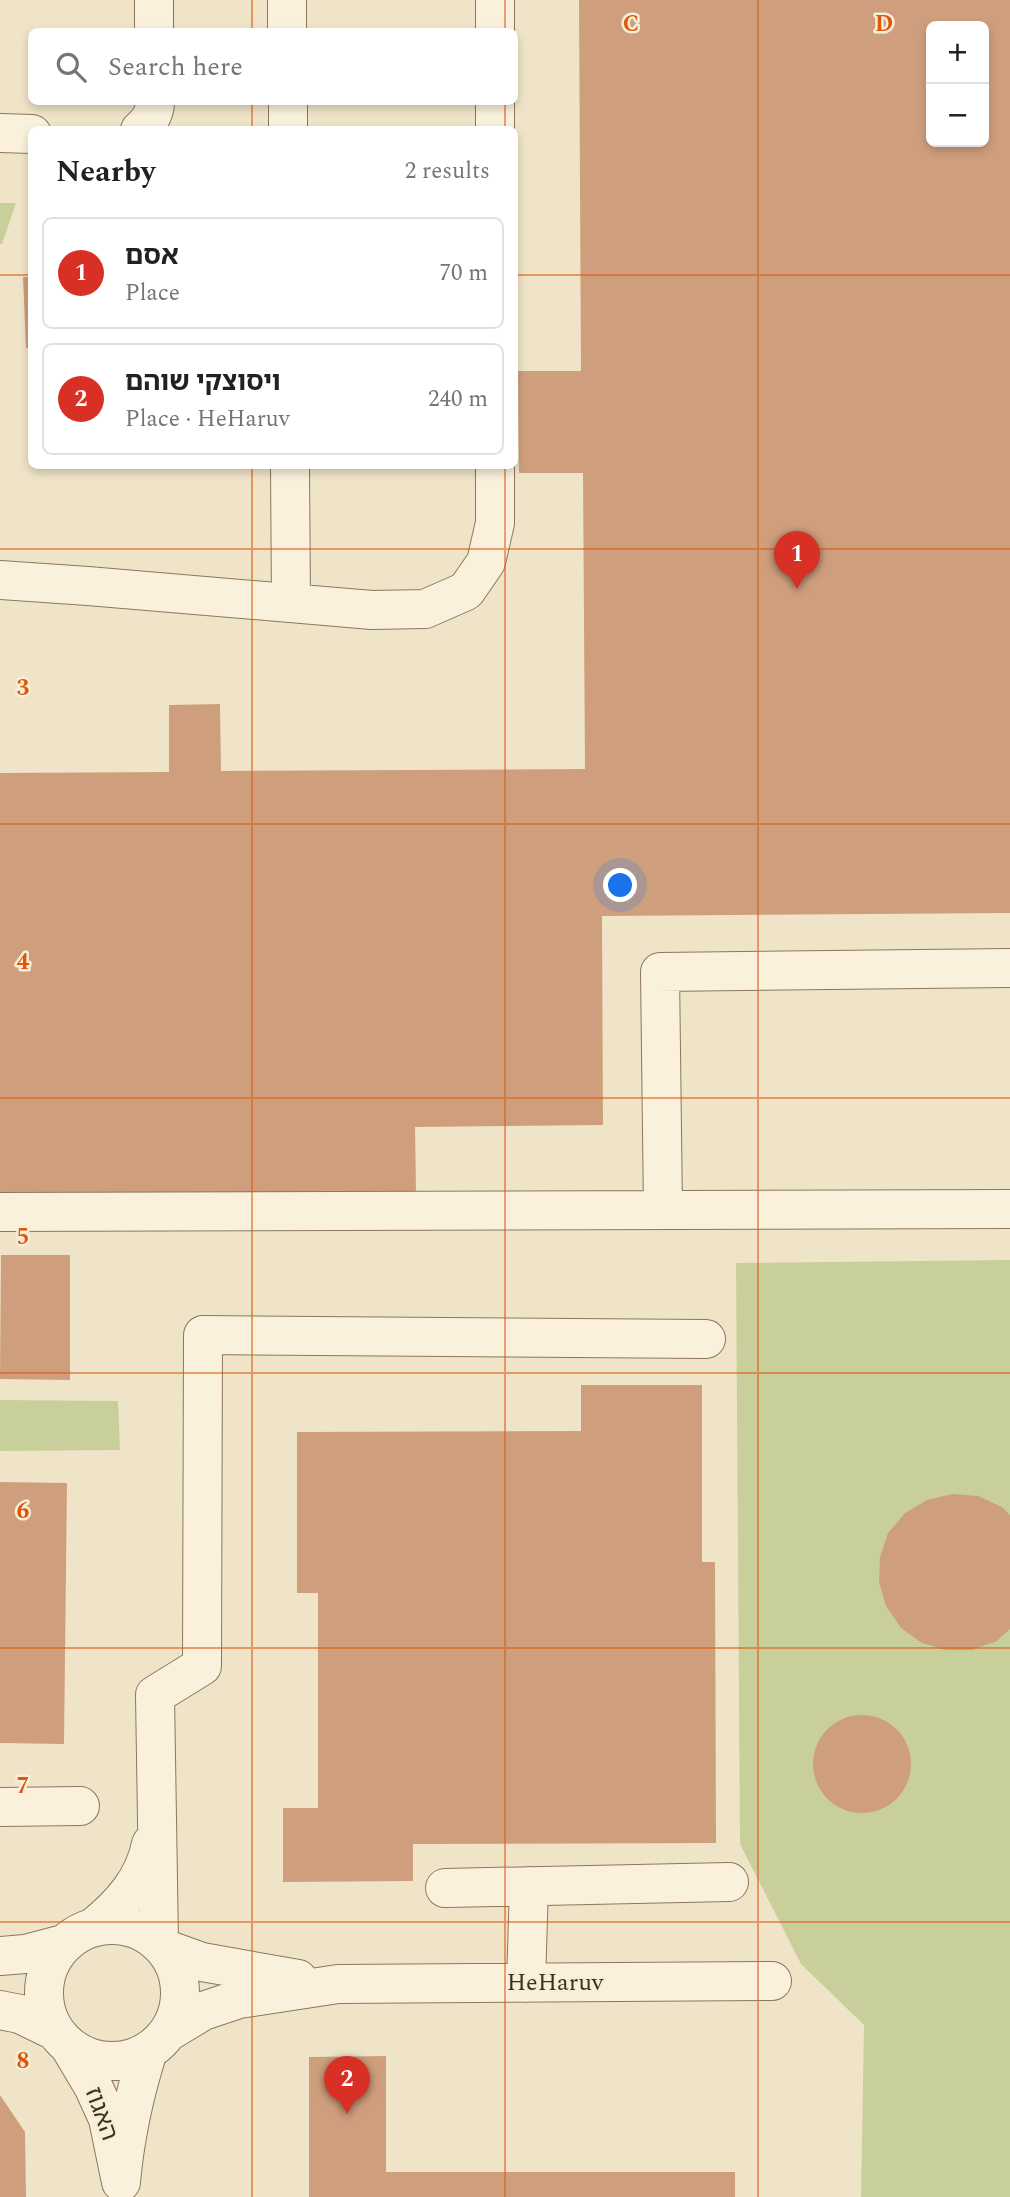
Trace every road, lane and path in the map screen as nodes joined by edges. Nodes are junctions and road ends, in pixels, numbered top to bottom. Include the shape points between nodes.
1 (155, 0) edge
2 (287, 0) edge
3 (495, 0) edge
4 (154, 28) edge
5 (287, 28) edge
6 (495, 28) edge
7 (155, 105) edge
8 (495, 105) edge
9 (145, 126) edge
10 (495, 126) edge
11 (0, 133) edge
12 (28, 134) edge
13 (290, 469) edge
14 (495, 469) edge
15 (0, 580) edge
16 (88, 586) junction
17 (0, 596) edge
18 (291, 603) junction
19 (1010, 968) edge
20 (1010, 1209) edge
21 (663, 1210) junction
22 (0, 1212) edge
23 (706, 1339) dead end
24 (80, 1806) dead end
25 (0, 1807) edge
26 (155, 1821) junction
27 (729, 1882) dead end
28 (529, 1886) junction
29 (445, 1888) dead end
30 (79, 1936) junction
31 (162, 1946) junction
32 (0, 1956) edge
33 (772, 1981) dead end
34 (526, 1983) junction
35 (338, 1984) junction
36 (0, 2010) edge
37 (63, 2040) junction
38 (159, 2041) junction
39 (121, 2190) edge

1 - 4 street
2 - 5 street
3 - 6 street
7 - 9 street
8 - 10 street
11 - 12 street
13 - 18 street
14 - 18 street via 495,523 486,562 466,591 425,609
15 - 16 street
16 - 17 street
16 - 18 street
19 - 21 street via 660,972
20 - 21 street
21 - 22 street
23 - 26 street via 202,1335 202,1666 155,1695
24 - 25 street
26 - 30 street via 149,1854 136,1884 116,1910
26 - 31 street
27 - 28 street
28 - 29 street
28 - 34 street
30 - 31 street via 105,1925 127,1926
30 - 32 street via 25,1954
30 - 37 street via 50,1964 44,1986 45,2009
31 - 35 street, HeHaruv via 202,1962
31 - 38 street via 177,1969 182,1991 179,2012
33 - 34 street, HeHaruv
34 - 35 street, HeHaruv
35 - 38 street, HeHaruv via 239,1999 203,2011
36 - 37 street via 20,2014
37 - 38 street via 93,2059 117,2062 138,2057
37 - 39 street, האגוז via 108,2119
38 - 39 street, האגוז via 133,2097

